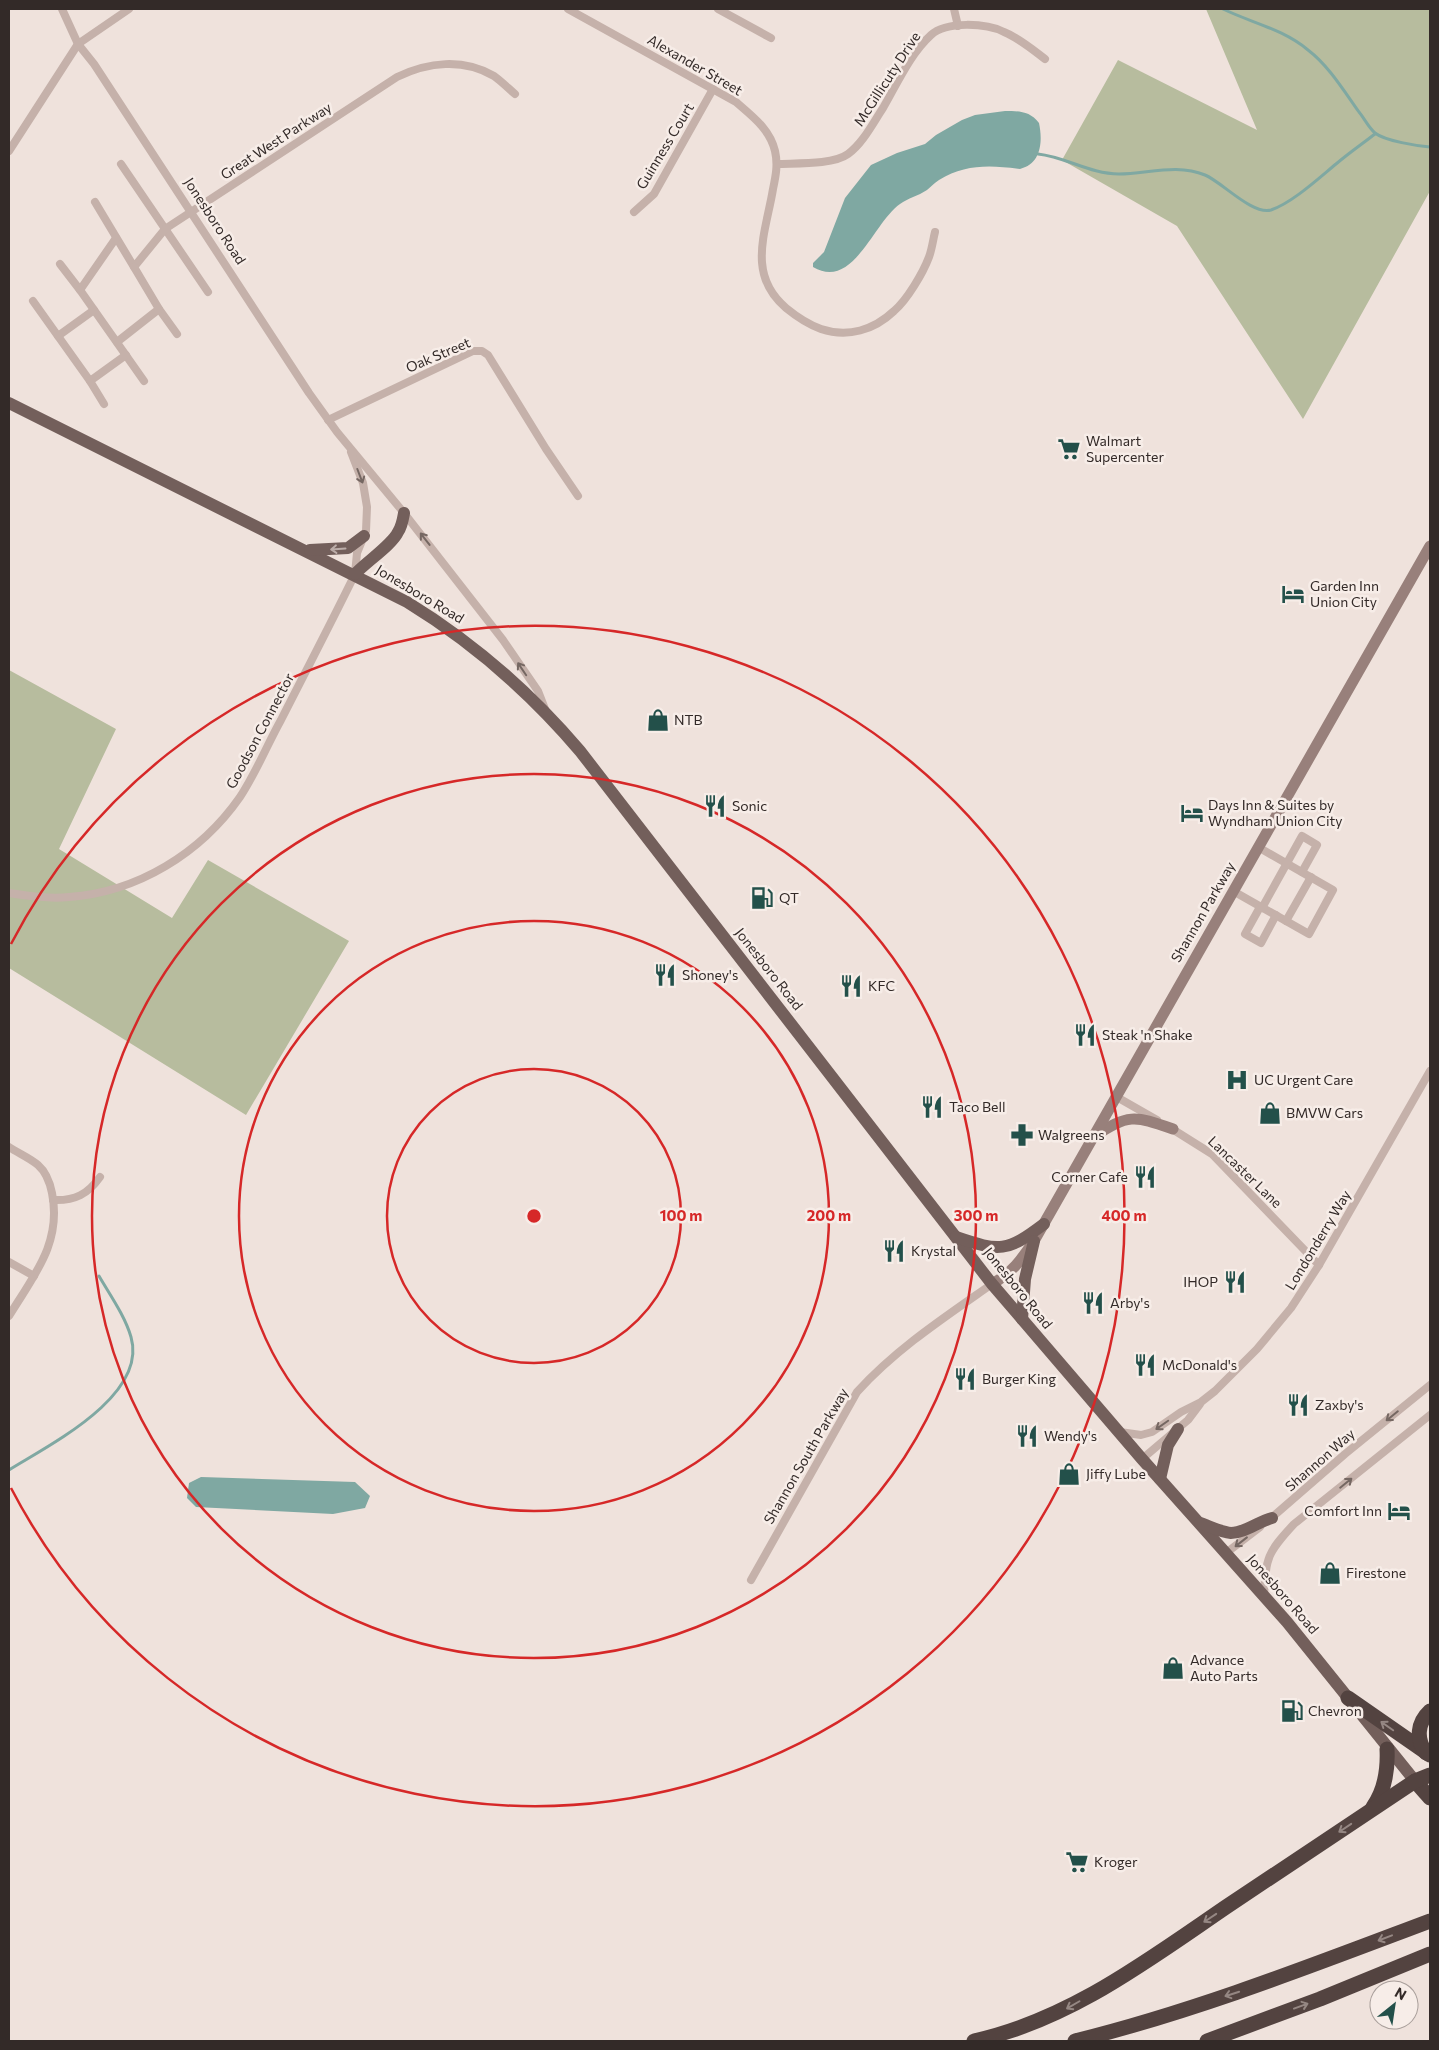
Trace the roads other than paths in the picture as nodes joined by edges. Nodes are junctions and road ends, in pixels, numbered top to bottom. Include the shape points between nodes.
1 (62, 9) edge
2 (129, 9) edge
3 (568, 9) edge
4 (718, 9) edge
5 (954, 9) edge
6 (958, 26) junction
7 (771, 38) dead end
8 (78, 44) junction
9 (1045, 59) dead end
10 (714, 89) junction
11 (515, 94) dead end
12 (9, 151) edge
13 (121, 164) dead end
14 (778, 164) junction
15 (95, 202) dead end
16 (190, 212) junction
17 (634, 212) dead end
18 (164, 229) junction
19 (935, 232) dead end
20 (116, 238) junction
21 (60, 264) dead end
22 (134, 266) junction
23 (80, 290) junction
24 (208, 292) dead end
25 (33, 301) dead end
26 (160, 309) junction
27 (94, 310) junction
28 (177, 334) dead end
29 (58, 336) junction
30 (117, 342) junction
31 (126, 356) junction
32 (90, 381) junction
33 (144, 381) dead end
34 (9, 403) edge
35 (104, 404) dead end
36 (328, 420) junction
37 (349, 446) junction
38 (578, 496) dead end
39 (404, 513) junction
40 (364, 536) junction
41 (1430, 546) edge
42 (307, 550) junction
43 (355, 574) junction
44 (546, 711) junction
45 (1258, 847) junction
46 (1287, 864) junction
47 (1302, 872) junction
48 (1311, 878) junction
49 (1232, 891) junction
50 (9, 893) edge
51 (1261, 907) junction
52 (1276, 915) junction
53 (1286, 921) junction
54 (1430, 1071) edge
55 (1116, 1096) junction
56 (1173, 1129) junction
57 (1092, 1138) junction
58 (9, 1147) edge
59 (100, 1177) dead end
60 (53, 1200) junction
61 (1044, 1224) junction
62 (956, 1237) junction
63 (1034, 1241) junction
64 (9, 1262) edge
65 (1320, 1265) junction
66 (34, 1276) junction
67 (992, 1284) junction
68 (9, 1316) edge
69 (1022, 1319) junction
70 (1430, 1385) edge
71 (1201, 1402) junction
72 (1430, 1415) edge
73 (1178, 1429) junction
74 (1119, 1432) junction
75 (1142, 1459) junction
76 (1160, 1479) junction
77 (1272, 1518) junction
78 (1200, 1523) junction
79 (1226, 1553) junction
80 (751, 1580) dead end
81 (1264, 1596) junction
82 (1348, 1698) junction
83 (1430, 1711) edge
84 (1387, 1749) junction
85 (1428, 1754) edge
86 (1430, 1775) edge
87 (1415, 1781) junction
88 (1430, 1798) edge
89 (1370, 1811) junction
90 (1430, 1921) edge
91 (1430, 1954) edge
92 (974, 2041) edge
93 (1075, 2041) edge
94 (1207, 2041) edge

1 - 8 street, Jonesboro Road
2 - 8 street
3 - 10 street, Alexander Street
4 - 7 street
5 - 6 street
6 - 9 street, McGillicuty Drive via 979,25 1003,31
6 - 14 street, McGillicuty Drive via 932,33 916,52 862,140 848,154 833,160
8 - 12 street
8 - 16 street, Jonesboro Road
10 - 14 street, Alexander Street via 757,120 770,137
10 - 17 street, Guinness Court via 654,194
11 - 16 street, Great West Parkway via 494,76 470,66 444,63 416,68 397,77
13 - 18 street
14 - 19 street, Alexander Street via 760,254 764,279 774,298 801,320 822,330 844,334 884,321 901,305 929,258
15 - 20 street
16 - 18 street, Great West Parkway
16 - 36 street, Jonesboro Road
18 - 22 street, Great West Parkway
18 - 24 street
20 - 22 street
20 - 23 street
21 - 23 street
22 - 26 street
23 - 27 street
25 - 29 street
26 - 28 street
26 - 30 street
27 - 29 street
27 - 30 street
29 - 32 street
30 - 31 street
31 - 32 street
31 - 33 street
32 - 35 street
34 - 42 main road
36 - 37 street, Jonesboro Road
36 - 38 street, Oak Street via 472,351 482,351 488,355
37 - 39 street, Jonesboro Road
37 -> 40 street, Jonesboro Road via 366,499
39 - 43 main road via 394,538
44 -> 39 street, Jonesboro Road via 538,691 503,640
40 -> 42 main road via 348,548
40 - 43 street, Jonesboro Road
41 - 45 street, Shannon Parkway
42 - 43 main road
43 - 44 main road, Jonesboro Road via 450,630 509,676
43 - 50 street, Goodson Connector via 240,796 214,829 181,857 130,884 100,893 69,897
44 - 62 main road, Jonesboro Road
45 - 46 street
45 - 49 street, Shannon Parkway
46 - 47 street
46 - 47 street via 1302,836 1310,840 1317,845
46 - 51 street
47 - 48 street
48 - 53 street
48 - 53 street via 1333,890 1309,934
49 - 51 street
49 - 55 street, Shannon Parkway
51 - 52 street
51 - 52 street via 1245,934 1261,942
52 - 53 street
54 - 65 street, Londonderry Way
55 - 56 street, Lancaster Lane
55 - 57 street, Shannon Parkway
56 - 57 street via 1127,1118
56 - 65 street, Lancaster Lane via 1212,1154
57 - 61 street, Shannon Parkway
58 - 60 street via 39,1166 49,1181
59 - 60 street via 81,1196 66,1201
60 - 66 street via 55,1220 52,1237
61 - 62 main road via 1008,1247 988,1247
61 - 63 street, Shannon Parkway
62 - 67 main road, Jonesboro Road
63 - 67 street, Shannon Parkway via 1009,1274
63 - 69 main road via 1025,1279
64 - 66 street
65 - 71 street, Londonderry Way via 1291,1308 1257,1349
66 - 68 street
67 - 69 main road, Jonesboro Road
67 - 80 street, Shannon South Parkway via 890,1359 857,1392
69 - 74 main road, Jonesboro Road
70 -> 77 street, Shannon Way
71 - 73 street, Londonderry Way
71 -> 74 street, Londonderry Way via 1146,1435
81 -> 72 street via 1266,1565 1275,1545 1294,1524
73 - 75 street, Londonderry Way
73 - 76 main road via 1168,1445
74 - 75 main road, Jonesboro Road
75 - 76 main road, Jonesboro Road
76 - 78 main road, Jonesboro Road
77 - 78 main road via 1231,1533
77 -> 79 street, Shannon Way
78 - 79 main road, Jonesboro Road
79 - 81 main road, Jonesboro Road
81 - 82 main road, Jonesboro Road
82 - 84 main road, Jonesboro Road
85 -> 82 highway
83 - 85 highway via 1423,1718 1419,1730 1420,1742
84 - 87 main road, Jonesboro Road
84 - 89 highway via 1382,1792
86 - 87 highway
87 - 88 highway, Jonesboro Road
87 - 89 highway
89 -> 92 highway via 1159,1953 1068,2009 1025,2027
90 -> 93 highway via 1240,1991 1126,2029
94 -> 91 highway

